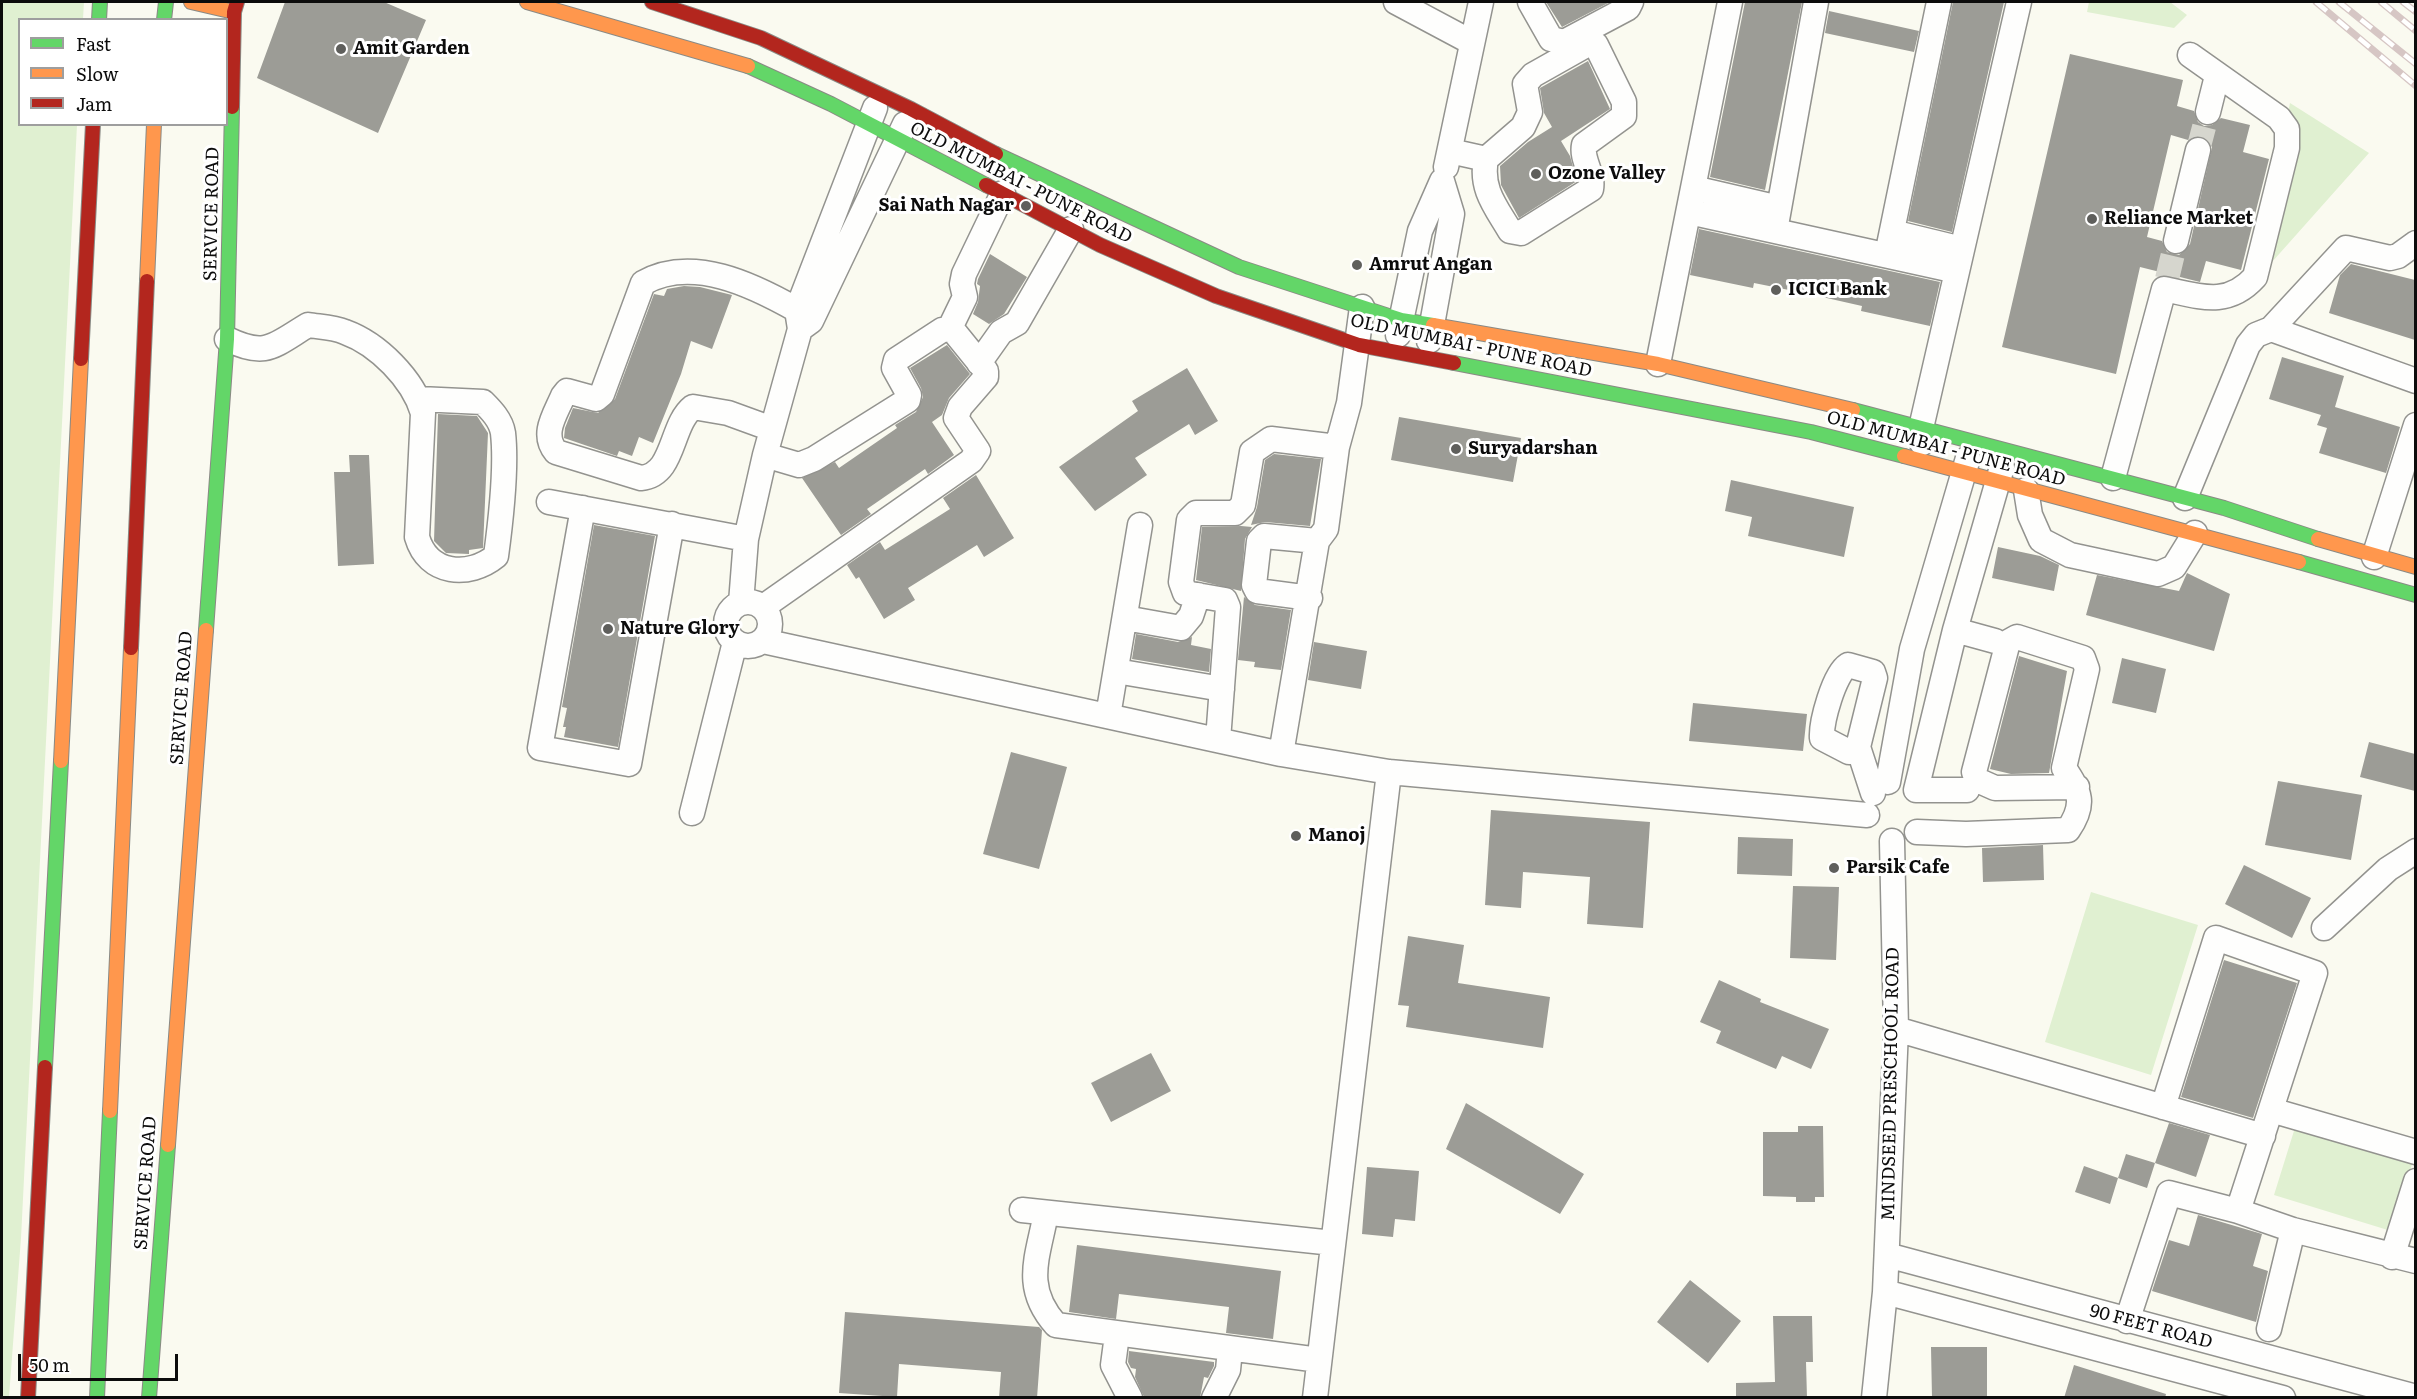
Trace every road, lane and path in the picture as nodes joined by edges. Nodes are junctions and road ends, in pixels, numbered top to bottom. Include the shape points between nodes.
1 (100, 2) edge
2 (166, 2) edge
3 (190, 2) edge
4 (527, 2) edge
5 (652, 2) edge
6 (1396, 2) edge
7 (1481, 2) edge
8 (1530, 2) edge
9 (1631, 2) edge
10 (1730, 2) edge
11 (1816, 2) edge
12 (1939, 2) edge
13 (2019, 2) edge
14 (235, 7) edge
15 (99, 18) edge
16 (164, 18) edge
17 (1471, 42) junction
18 (2190, 55) dead end
19 (2217, 76) junction
20 (882, 94) junction
21 (911, 109) junction
22 (2208, 112) tunnel mouth
23 (867, 123) junction
24 (93, 126) edge
25 (154, 126) edge
26 (898, 141) junction
27 (2198, 150) tunnel mouth
28 (1450, 151) junction
29 (1486, 159) junction
30 (1442, 181) junction
31 (1694, 188) junction
32 (1004, 193) junction
33 (1689, 212) junction
34 (1777, 219) junction
35 (1071, 229) junction
36 (2176, 241) tunnel mouth
37 (1889, 243) junction
38 (2415, 243) edge
39 (1960, 260) junction
40 (1362, 307) junction
41 (799, 320) junction
42 (1401, 320) junction
43 (1431, 326) junction
44 (2271, 329) junction
45 (948, 330) junction
46 (227, 339) junction
47 (1359, 345) junction
48 (1395, 352) junction
49 (1427, 358) junction
50 (979, 363) junction
51 (1658, 364) junction
52 (2415, 381) edge
53 (419, 399) junction
54 (2415, 425) edge
55 (1921, 428) junction
56 (772, 429) junction
57 (1972, 441) junction
58 (1337, 447) junction
59 (2007, 451) junction
60 (765, 455) junction
61 (1923, 462) junction
62 (1963, 474) junction
63 (2113, 478) junction
64 (1998, 483) junction
65 (2026, 490) junction
66 (2185, 498) junction
67 (549, 502) dead end
68 (583, 508) junction
69 (672, 524) junction
70 (1140, 525) dead end
71 (2195, 533) junction
72 (746, 539) junction
73 (1317, 541) junction
74 (2374, 556) junction
75 (2415, 567) edge
76 (1198, 595) junction
77 (2415, 595) edge
78 (1310, 597) junction
79 (752, 605) junction
80 (1125, 618) junction
81 (1957, 624) junction
82 (1996, 635) dead end
83 (763, 641) junction
84 (735, 642) junction
85 (1116, 671) junction
86 (1221, 689) junction
87 (1108, 716) junction
88 (1218, 740) junction
89 (1858, 747) dead end
90 (1281, 754) junction
91 (1389, 772) junction
92 (2077, 787) junction
93 (1916, 790) junction
94 (1967, 790) dead end
95 (1876, 797) junction
96 (692, 813) dead end
97 (1917, 832) junction
98 (1892, 841) junction
99 (2415, 851) edge
100 (2324, 928) dead end
101 (1896, 1029) junction
102 (2163, 1107) junction
103 (2271, 1110) junction
104 (2263, 1136) junction
105 (2415, 1152) edge
106 (2415, 1180) edge
107 (2238, 1211) junction
108 (2293, 1230) junction
109 (1333, 1243) junction
110 (1887, 1255) junction
111 (2392, 1257) junction
112 (2415, 1261) edge
113 (1885, 1292) junction
114 (2070, 1306) junction
115 (2127, 1320) junction
116 (2269, 1329) dead end
117 (1117, 1335) junction
118 (2062, 1339) junction
119 (1230, 1348) junction
120 (1319, 1360) junction
121 (2415, 1396) edge
122 (28, 1398) edge
123 (98, 1398) edge
124 (148, 1398) edge
125 (1130, 1398) edge
126 (1214, 1398) edge
127 (1315, 1398) edge
128 (1874, 1398) edge
129 (2283, 1398) edge

1 - 15 main road
2 - 16 main road
3 - 14 main road
4 - 23 main road, OLD MUMBAI - PUNE ROAD via 753,68
5 - 20 main road, OLD MUMBAI - PUNE ROAD via 762,38
6 - 17 street
7 - 17 street
8 - 9 street via 1551,39 1564,42 1628,8
10 - 31 street
11 - 34 street
12 - 37 street
13 - 39 street
14 - 46 main road, SERVICE ROAD
17 - 28 street
18 - 19 street
19 - 22 street
19 - 63 street via 2262,103 2287,129 2287,148 2255,277 2234,294 2216,299 2165,284
20 - 21 main road, OLD MUMBAI - PUNE ROAD
20 - 23 street
21 - 26 street
21 - 40 main road, OLD MUMBAI - PUNE ROAD via 1006,159 1239,267
23 - 26 main road, OLD MUMBAI - PUNE ROAD
23 - 41 street
24 - 122 main road
25 - 123 main road
26 - 32 main road, OLD MUMBAI - PUNE ROAD
26 - 41 street via 811,321
27 - 36 street
28 - 29 street
28 - 30 street
29 - 29 street via 1523,127 1530,112 1524,84 1588,44 1596,45 1624,102 1624,116 1584,145 1593,179 1591,189 1521,233 1510,231 1485,190
30 - 42 street via 1420,231
30 - 43 street via 1452,214
31 - 33 street
31 - 34 street
32 - 35 main road, OLD MUMBAI - PUNE ROAD
32 - 45 street via 964,274 965,297
33 - 34 street
33 - 51 street
34 - 37 street
35 - 47 main road, OLD MUMBAI - PUNE ROAD via 1216,296
35 - 50 street via 1017,323 1001,333
37 - 39 street
38 - 44 street via 2390,258 2346,248
39 - 55 street
40 - 42 main road, OLD MUMBAI - PUNE ROAD
40 - 47 street
41 - 56 street
41 - 56 street via 772,296 728,278 674,272 655,276 643,283 602,394 591,399 567,391 548,433 548,443 556,452 641,478 652,477 662,468 685,414 693,407 728,413
42 - 43 main road, OLD MUMBAI - PUNE ROAD
42 - 48 street
43 - 49 street
43 - 51 main road, OLD MUMBAI - PUNE ROAD
44 - 52 street
44 - 66 street via 2256,335 2248,345
45 - 50 street via 952,329
45 - 60 street via 896,360 894,368 909,394 908,400 799,465
46 - 53 street via 248,349 270,349 308,325 345,332 385,355
46 - 124 main road, SERVICE ROAD
47 - 48 main road, OLD MUMBAI - PUNE ROAD
47 - 58 street
48 - 49 main road, OLD MUMBAI - PUNE ROAD
49 - 61 main road, OLD MUMBAI - PUNE ROAD via 1811,432
50 - 79 street via 986,377 960,407 956,418 978,451 971,461
51 - 55 main road, OLD MUMBAI - PUNE ROAD
53 - 53 street via 423,413 417,537 420,548 439,567 454,571 483,566 496,556 502,431 495,414 483,402
54 - 74 street
55 - 57 main road, OLD MUMBAI - PUNE ROAD
55 - 61 street
56 - 60 street
57 - 59 main road, OLD MUMBAI - PUNE ROAD
57 - 62 street
58 - 73 street via 1326,529
58 - 76 street via 1271,439 1252,452 1243,505 1235,513 1196,513 1190,520 1181,582 1185,593
59 - 63 main road, OLD MUMBAI - PUNE ROAD
59 - 64 street
60 - 72 street
61 - 62 main road, OLD MUMBAI - PUNE ROAD
62 - 64 main road, OLD MUMBAI - PUNE ROAD
62 - 95 street via 1912,649
63 - 66 main road, OLD MUMBAI - PUNE ROAD
64 - 65 main road, OLD MUMBAI - PUNE ROAD
64 - 81 street
65 - 71 main road, OLD MUMBAI - PUNE ROAD
65 - 71 street via 2041,540 2070,555 2158,574 2174,567
66 - 74 main road, OLD MUMBAI - PUNE ROAD
67 - 68 street
68 - 69 street
68 - 69 street via 540,748 573,754 629,764
69 - 72 street
70 - 80 street
71 - 77 main road, OLD MUMBAI - PUNE ROAD
72 - 79 street
73 - 78 street
73 - 78 street via 1264,536 1259,541 1254,585 1257,591
74 - 75 main road, OLD MUMBAI - PUNE ROAD
76 - 80 street via 1191,616 1181,628
76 - 86 street via 1225,600 1228,607
78 - 90 street
79 - 83 street via 768,613 770,628
79 - 84 street via 730,611 727,617 727,632
80 - 85 street
81 - 82 street
81 - 93 street
83 - 84 street via 749,646
83 - 87 street
84 - 96 street
85 - 86 street
85 - 87 street
86 - 88 street
87 - 88 street
88 - 90 street
89 - 95 street
90 - 91 street
91 - 95 street
91 - 109 street
92 - 92 street via 2064,768 2087,669 2083,658 2016,638 2008,642 1974,772 1977,780 1995,788
92 - 97 street via 2079,814 2068,830
93 - 94 street
93 - 95 street via 1901,782
93 - 97 street via 1926,810
95 - 98 street via 1875,833
97 - 98 street via 1901,841
98 - 101 street, MINDSEED PRESCHOOL ROAD
99 - 100 street via 2388,869
101 - 102 street
101 - 110 street, MINDSEED PRESCHOOL ROAD
102 - 103 street via 2216,938 2315,972
102 - 104 street
103 - 104 street
103 - 105 street
104 - 107 street
106 - 111 street
107 - 108 street
107 - 115 street via 2169,1193
108 - 111 street
108 - 116 street
109 - 117 street via 1034,1211 1035,1291 1045,1313 1056,1325
109 - 120 street
110 - 113 street, MINDSEED PRESCHOOL ROAD
110 - 114 street, 90 FEET ROAD
111 - 112 street
113 - 118 street, 90 FEET ROAD
113 - 128 street
114 - 115 street, 90 FEET ROAD
114 - 118 street
115 - 121 street, 90 FEET ROAD
117 - 119 street
117 - 125 street via 1113,1365
118 - 129 street, 90 FEET ROAD
119 - 120 street
119 - 126 street via 1228,1370
120 - 127 street

